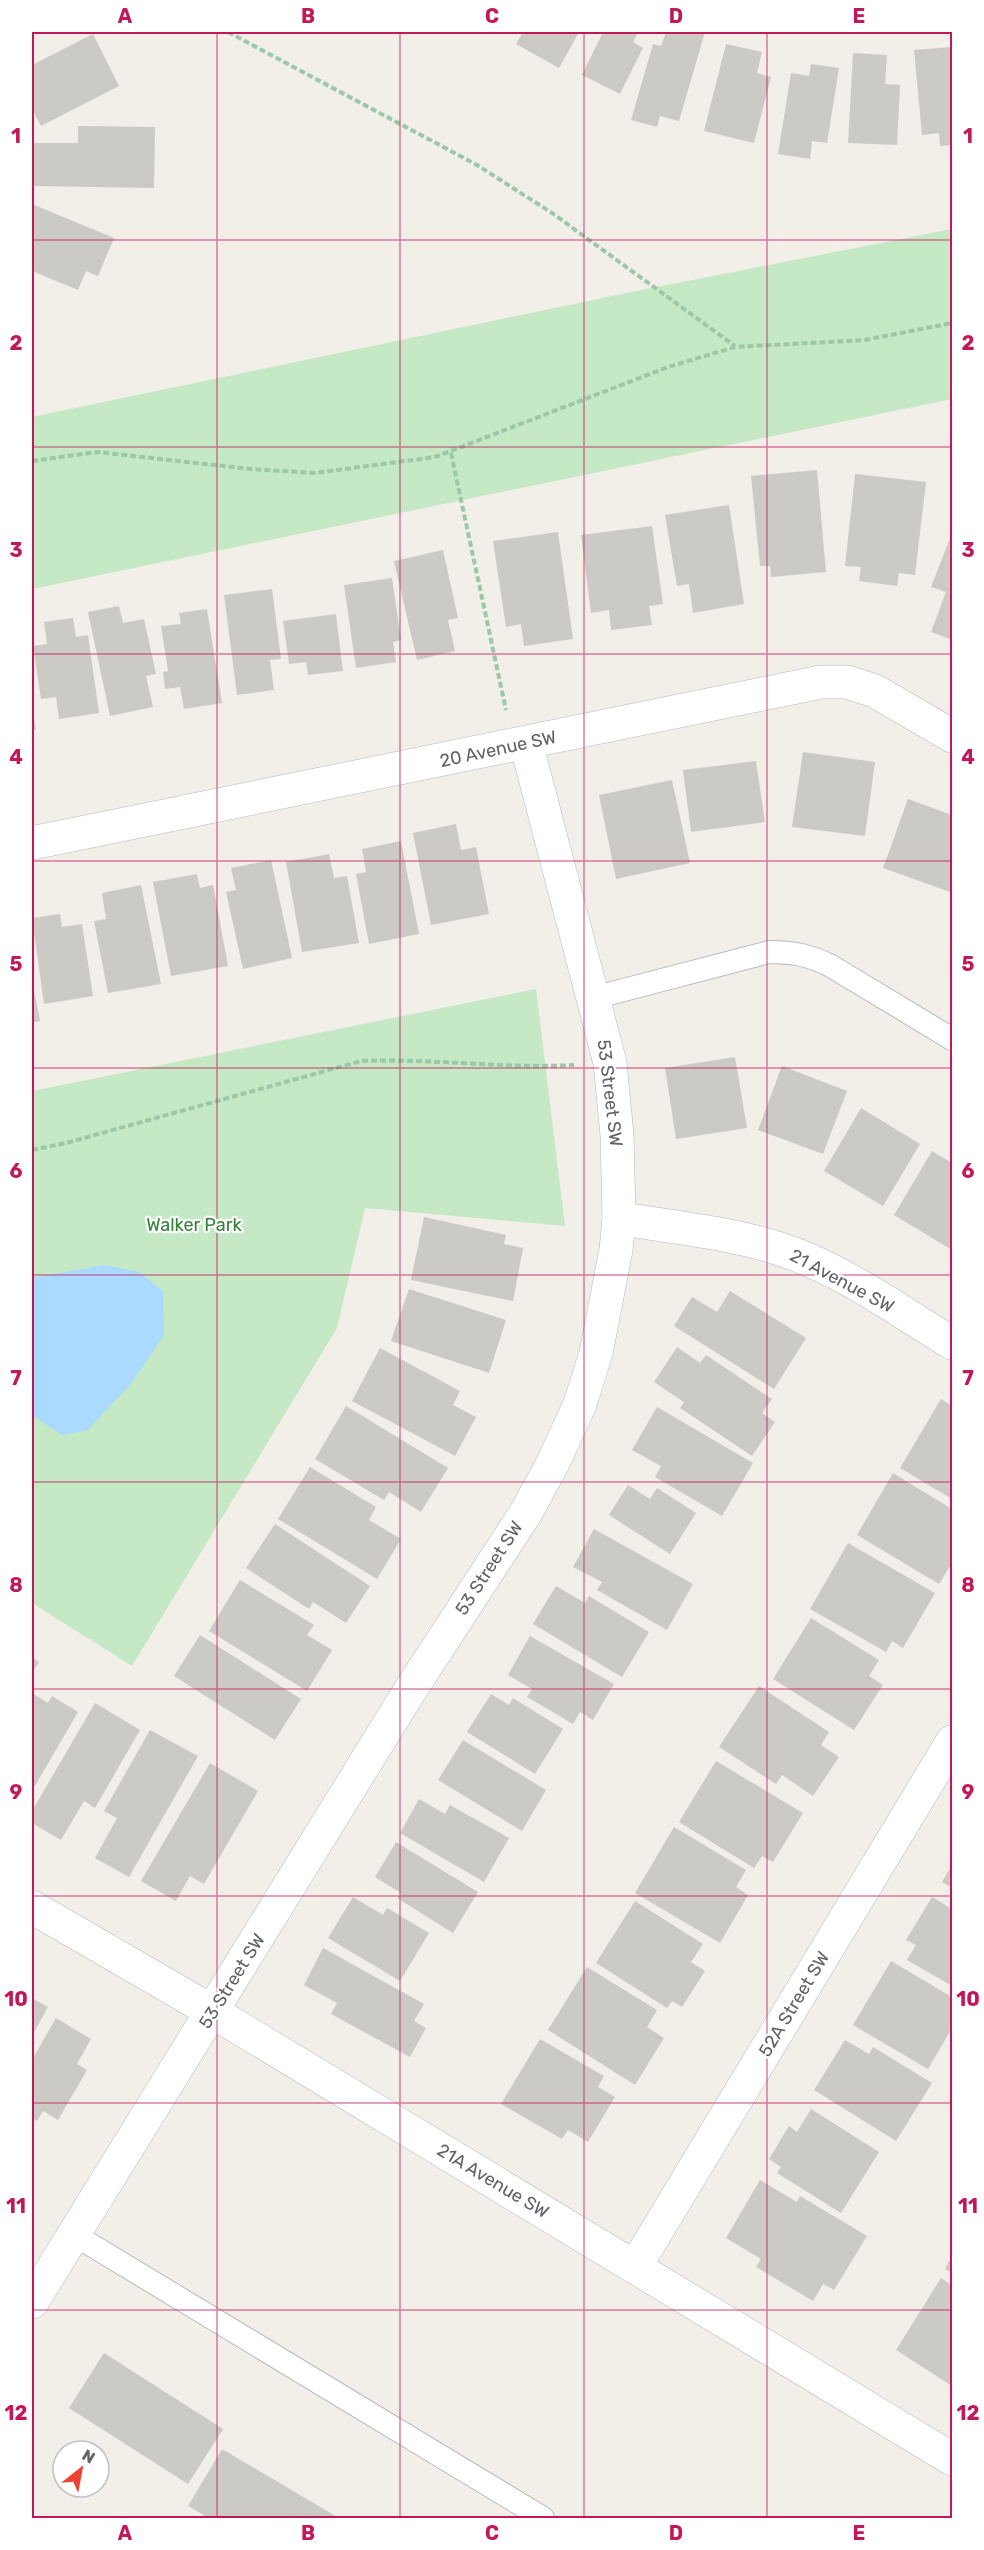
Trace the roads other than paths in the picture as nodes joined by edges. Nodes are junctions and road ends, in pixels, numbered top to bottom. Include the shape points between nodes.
1 (952, 736) edge
2 (526, 743) junction
3 (32, 843) edge
4 (593, 998) junction
5 (952, 1039) edge
6 (619, 1218) junction
7 (952, 1343) edge
8 (952, 1742) edge
9 (32, 1907) edge
10 (213, 2012) junction
11 (73, 2234) junction
12 (635, 2267) junction
13 (32, 2302) edge
14 (952, 2459) edge
15 (543, 2518) edge

1 - 2 street, 20 Avenue SW via 875,691 847,682 821,681
2 - 3 street, 20 Avenue SW
2 - 4 street, 53 Street SW
4 - 5 lane via 769,952 788,952 811,956 831,966
4 - 6 street, 53 Street SW via 610,1063
6 - 7 street, 21 Avenue SW via 781,1249 846,1280
6 - 10 street, 53 Street SW via 608,1301 596,1353 580,1404 552,1465
8 - 12 street, 52A Street SW
9 - 10 street, 21A Avenue SW
10 - 11 street, 53 Street SW
10 - 12 street, 21A Avenue SW
11 - 13 street, 53 Street SW
11 - 15 lane
12 - 14 street, 21A Avenue SW

